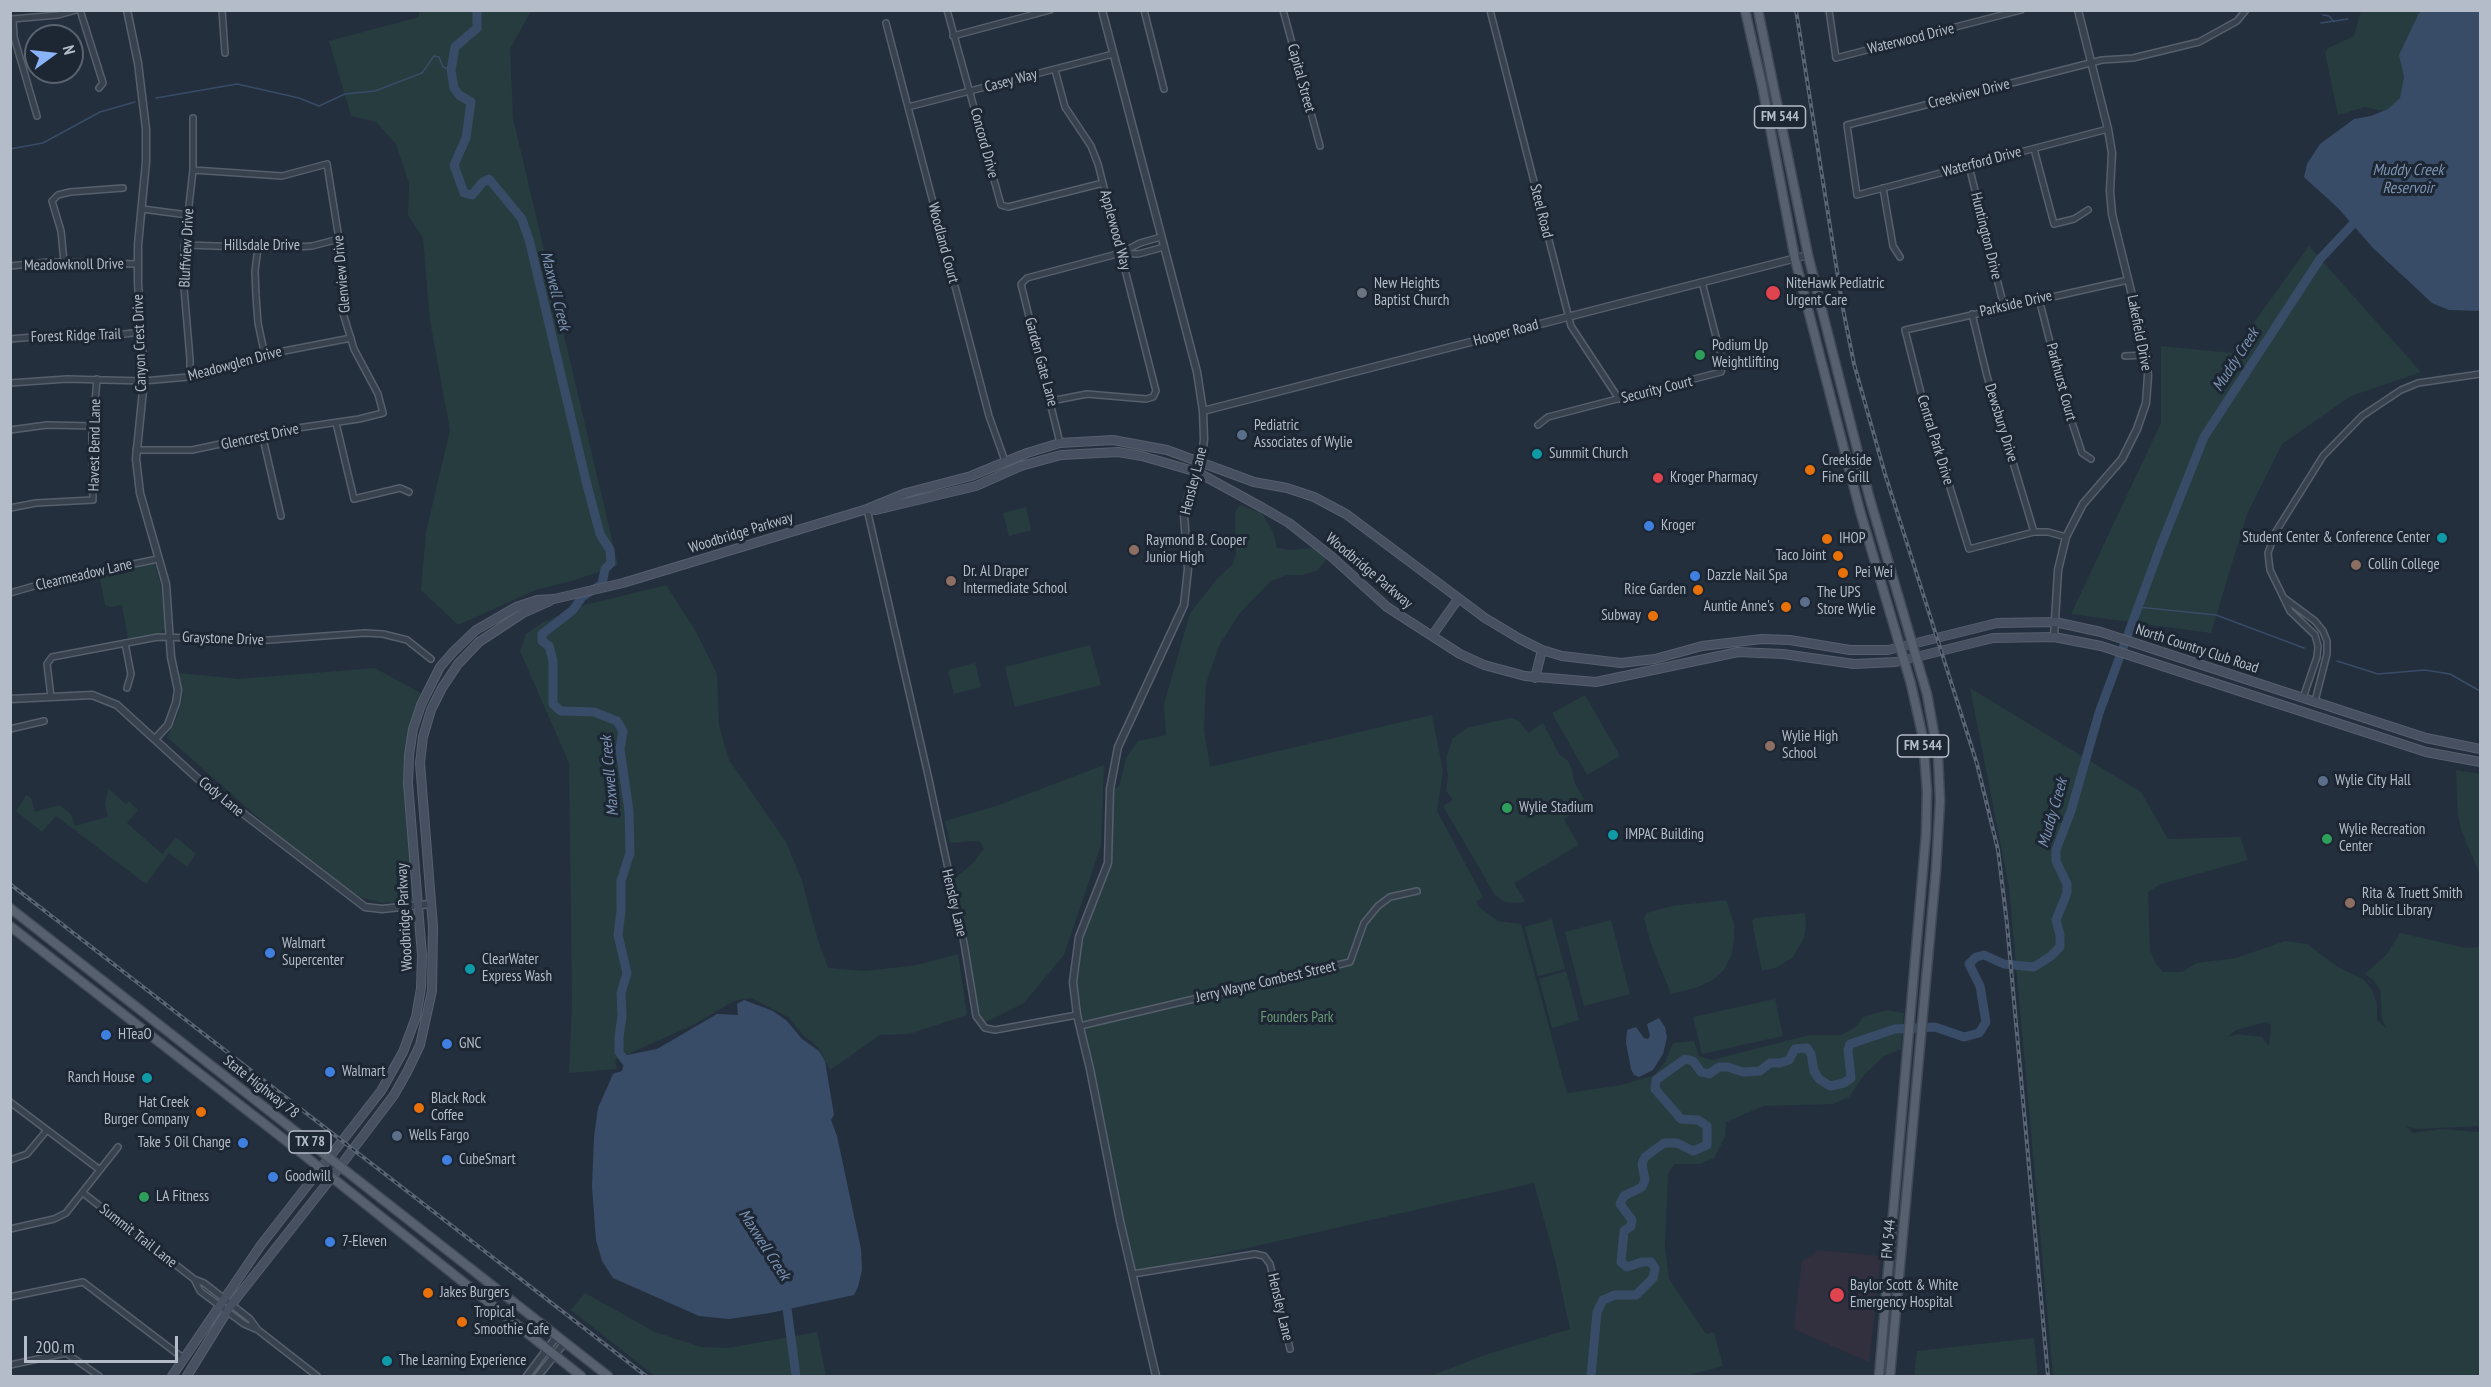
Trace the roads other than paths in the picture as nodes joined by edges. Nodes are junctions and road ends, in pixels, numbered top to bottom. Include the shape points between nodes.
1 (76, 10) edge
2 (80, 10) edge
3 (127, 10) edge
4 (222, 10) edge
5 (947, 10) edge
6 (1050, 10) edge
7 (1102, 10) edge
8 (1143, 10) edge
9 (1283, 10) edge
10 (1490, 10) edge
11 (1745, 10) edge
12 (1758, 10) edge
13 (1829, 10) edge
14 (2021, 10) edge
15 (2078, 10) edge
16 (2246, 10) edge
17 (12, 19) edge
18 (886, 23) dead end
19 (953, 36) junction
20 (225, 53) dead end
21 (1113, 54) junction
22 (2091, 63) junction
23 (1055, 70) junction
24 (99, 88) dead end
25 (1164, 89) dead end
26 (970, 91) junction
27 (908, 106) junction
28 (37, 116) dead end
29 (194, 118) dead end
30 (2108, 129) junction
31 (1320, 146) dead end
32 (2034, 149) junction
33 (1776, 156) junction
34 (1969, 166) junction
35 (194, 170) junction
36 (1103, 183) junction
37 (123, 188) dead end
38 (1882, 188) junction
39 (1795, 194) junction
40 (1857, 195) joint
41 (142, 209) junction
42 (2088, 210) dead end
43 (188, 215) junction
44 (1161, 237) junction
45 (339, 240) junction
46 (185, 245) junction
47 (1164, 247) junction
48 (258, 248) junction
49 (1121, 253) junction
50 (1808, 255) junction
51 (1900, 257) dead end
52 (1795, 259) junction
53 (64, 262) junction
54 (138, 264) junction
55 (10, 266) edge
56 (2128, 279) junction
57 (1702, 282) junction
58 (2039, 299) junction
59 (2004, 307) junction
60 (1972, 314) junction
61 (1568, 316) junction
62 (1905, 330) joint
63 (141, 332) junction
64 (351, 338) junction
65 (10, 339) edge
66 (2145, 355) junction
67 (265, 356) junction
68 (2125, 356) dead end
69 (2481, 374) edge
70 (189, 377) junction
71 (97, 380) junction
72 (143, 381) junction
73 (10, 383) edge
74 (1842, 385) junction
75 (1828, 388) junction
76 (1619, 399) junction
77 (1051, 401) junction
78 (1203, 411) junction
79 (383, 413) joint
80 (336, 423) junction
81 (1538, 425) dead end
82 (93, 426) junction
83 (10, 430) edge
84 (262, 434) junction
85 (1060, 443) junction
86 (136, 450) junction
87 (1061, 454) junction
88 (2091, 459) dead end
89 (1201, 461) junction
90 (1005, 462) junction
91 (992, 468) junction
92 (1197, 472) junction
93 (996, 478) junction
94 (409, 492) dead end
95 (10, 508) edge
96 (867, 509) junction
97 (281, 516) dead end
98 (2034, 532) junction
99 (2066, 537) junction
100 (158, 559) junction
101 (11, 592) edge
102 (1458, 598) junction
103 (2284, 598) junction
104 (554, 599) junction
105 (2055, 622) junction
106 (1432, 636) junction
107 (170, 637) junction
108 (2054, 637) junction
109 (1736, 640) junction
110 (125, 642) junction
111 (1912, 644) junction
112 (1822, 646) junction
113 (1900, 647) junction
114 (1542, 650) junction
115 (1738, 652) junction
116 (1916, 657) junction
117 (431, 659) dead end
118 (1655, 659) junction
119 (1821, 660) junction
120 (1904, 660) junction
121 (1658, 670) junction
122 (1535, 678) junction
123 (127, 688) dead end
124 (51, 697) junction
125 (2303, 698) junction
126 (10, 699) edge
127 (2315, 701) junction
128 (2302, 712) junction
129 (44, 721) dead end
130 (10, 729) edge
131 (155, 739) junction
132 (2451, 744) junction
133 (2481, 748) edge
134 (2448, 758) junction
135 (2481, 762) edge
136 (1923, 869) junction
137 (1936, 870) junction
138 (1417, 891) dead end
139 (430, 904) junction
140 (419, 905) junction
141 (10, 908) edge
142 (10, 926) edge
143 (421, 985) junction
144 (432, 991) junction
145 (1077, 1015) junction
146 (1080, 1026) junction
147 (192, 1050) junction
148 (184, 1061) junction
149 (390, 1076) junction
150 (400, 1084) junction
151 (10, 1102) edge
152 (47, 1130) junction
153 (118, 1147) dead end
154 (330, 1158) junction
155 (10, 1160) edge
156 (340, 1165) junction
157 (321, 1168) junction
158 (100, 1170) junction
159 (332, 1177) junction
160 (83, 1193) junction
161 (10, 1229) edge
162 (406, 1236) junction
163 (261, 1245) junction
164 (1890, 1249) junction
165 (1901, 1250) junction
166 (272, 1254) junction
167 (459, 1257) junction
168 (1133, 1274) junction
169 (10, 1297) edge
170 (225, 1305) junction
171 (557, 1336) junction
172 (565, 1342) junction
173 (1290, 1349) dead end
174 (551, 1353) junction
175 (183, 1358) junction
176 (10, 1365) edge
177 (99, 1377) edge
178 (172, 1377) edge
179 (187, 1377) edge
180 (317, 1377) edge
181 (527, 1377) edge
182 (538, 1377) edge
183 (581, 1377) edge
184 (608, 1377) edge
185 (1156, 1377) edge
186 (1879, 1377) edge
187 (1890, 1377) edge

1 - 17 street
2 - 24 street via 103,83
3 - 41 street, Canyon Crest Drive via 146,129
4 - 20 street
5 - 19 street, Concord Drive
6 - 19 street
7 - 21 street, Hensley Lane
8 - 25 street
9 - 31 street, Capital Street
10 - 61 street, Steel Road
11 - 33 main road, FM 544 / FM 544
12 - 39 main road, FM 544 / FM 544
13 - 14 street, Waterwood Drive via 1836,58
15 - 22 street, Lakefield Drive
16 - 22 street, Creekview Drive via 2237,21 2199,42 2133,58
17 - 28 street
18 - 27 street, Woodland Court
19 - 26 street, Concord Drive
21 - 23 street, Casey Way
21 - 44 street, Hensley Lane
22 - 30 street, Lakefield Drive
22 - 40 street, Creekview Drive via 1847,125
23 - 26 street, Casey Way
23 - 36 street, Applewood Way via 1065,106 1091,146
26 - 27 street, Casey Way
26 - 36 street, Concord Drive via 1003,207
27 - 90 street, Woodland Court via 986,405
29 - 35 street, Bluffview Drive
30 - 32 street, Waterford Drive
30 - 56 street, Lakefield Drive via 2112,214
32 - 34 street, Waterford Drive
32 - 42 street via 2054,224
33 - 39 main road via 1785,162
33 - 52 main road, FM 544 / FM 544
34 - 38 street, Waterford Drive
34 - 59 street, Huntington Drive
35 - 43 street, Bluffview Drive
35 - 45 street, Glenview Drive via 282,176 327,164
36 - 49 street, Applewood Way
37 - 53 street via 70,192 52,201 61,231
38 - 40 street, Waterford Drive
38 - 51 street via 1893,246
39 - 50 main road, FM 544 / FM 544
41 - 43 street
41 - 54 street, Canyon Crest Drive
43 - 46 street, Bluffview Drive
44 - 47 street, Hensley Lane
44 - 49 street
45 - 48 street, Hillsdale Drive via 295,248
45 - 64 street, Glenview Drive via 343,313
46 - 48 street, Hillsdale Drive
46 - 70 street, Bluffview Drive
47 - 49 street via 1138,254
47 - 78 street, Hensley Lane via 1197,372
48 - 67 street via 256,296
49 - 77 street, Garden Gate Lane via 1022,281
49 - 77 street, Applewood Way via 1156,391 1153,397 1138,399 1082,394
50 - 52 street, Hooper Road
50 - 74 main road, FM 544 / FM 544
52 - 57 street, Hooper Road
52 - 75 main road, FM 544 / FM 544
53 - 54 street, Meadowknoll Drive
53 - 55 street, Meadowknoll Drive
54 - 63 street, Canyon Crest Drive
56 - 58 street, Parkside Drive
56 - 66 street, Lakefield Drive
57 - 61 street, Hooper Road
57 - 76 street, Security Court via 1724,364 1721,372
58 - 59 street, Parkside Drive
58 - 88 street, Parkhurst Court via 2065,401 2082,453
59 - 60 street, Parkside Drive
60 - 62 street, Parkside Drive
60 - 98 street, Dewsbury Drive
61 - 76 street, Steel Road
61 - 78 street, Hooper Road
62 - 98 street, Central Park Drive via 1969,549
63 - 65 street, Forest Ridge Trail
63 - 72 street, Canyon Crest Drive
64 - 67 street, Meadowglen Drive
64 - 79 street, Glenview Drive
66 - 68 street
66 - 99 street, Lakefield Drive via 2146,403 2137,429 2122,459 2084,504
67 - 70 street, Meadowglen Drive
69 - 103 street via 2418,383 2401,390 2362,416 2323,456 2275,533 2268,553 2270,570
70 - 72 street, Meadowglen Drive
71 - 72 street, Meadowglen Drive
71 - 73 street, Meadowglen Drive
71 - 82 street, Havest Bend Lane
72 - 86 street, Canyon Crest Drive
74 - 75 main road
74 - 111 main road, FM 544 / FM 544
75 - 113 main road, FM 544 / FM 544
76 - 81 street, Security Court via 1548,417
77 - 85 street, Garden Gate Lane
78 - 89 street, Hensley Lane
79 - 80 street, Glencrest Drive
80 - 84 street, Glencrest Drive
80 - 94 street via 354,499 400,488
82 - 83 street via 47,425
82 - 95 street, Havest Bend Lane via 93,500 36,502
84 - 86 street, Glencrest Drive via 192,450
84 - 97 street
85 - 87 main road
85 - 89 main road, Woodbridge Parkway via 1113,440
85 - 90 main road, Woodbridge Parkway
86 - 100 street, Canyon Crest Drive via 140,493
87 - 92 main road, Woodbridge Parkway via 1118,452
87 - 93 main road, Woodbridge Parkway
89 - 92 street, Hensley Lane
89 - 102 main road, Woodbridge Parkway via 1254,482 1305,494 1335,508
90 - 91 main road, Woodbridge Parkway
91 - 93 main road
91 - 96 main road, Woodbridge Parkway via 906,493
92 - 106 main road, Woodbridge Parkway via 1289,523 1387,608
92 - 145 street, Hensley Lane via 1184,516 1188,568 1184,605 1118,747 1110,789 1108,863 1079,937 1073,982
93 - 96 main road, Woodbridge Parkway via 926,499
96 - 104 main road, Woodbridge Parkway via 623,583
96 - 145 street, Hensley Lane via 928,775 976,1016 985,1028 995,1030
98 - 99 street
99 - 105 street, Lakefield Drive via 2058,570
100 - 101 street, Clearmeadow Lane
100 - 107 street, Canyon Crest Drive via 166,584
102 - 106 main road
102 - 114 main road, Woodbridge Parkway
103 - 125 street via 2290,611 2315,635 2318,646
103 - 127 street via 2323,631 2327,654
104 - 139 main road, Woodbridge Parkway via 523,613 479,642 458,664 431,710 420,763
104 - 140 main road, Woodbridge Parkway via 516,607 476,630 440,668 421,705 408,754
105 - 108 street, Lakefield Drive
105 - 111 main road, North Country Club Road via 1997,623
105 - 125 main road, North Country Club Road via 2108,634
106 - 122 main road, Woodbridge Parkway via 1484,664
107 - 110 street, Graystone Drive
107 - 117 street, Graystone Drive via 242,642 383,634 407,640
107 - 131 street, Canyon Crest Drive via 178,690 168,725
108 - 116 main road, North Country Club Road via 1993,638
108 - 128 main road, North Country Club Road via 2101,646
109 - 112 main road, Woodbridge Parkway via 1772,639
109 - 115 main road
109 - 118 main road, Woodbridge Parkway
110 - 123 street via 131,674
110 - 124 street, Graystone Drive via 52,657 47,664
111 - 113 main road, North Country Club Road
111 - 116 main road, FM 544 / FM 544
112 - 113 main road, Woodbridge Parkway via 1865,651
112 - 119 main road
113 - 120 main road, FM 544 / FM 544
114 - 118 main road, Woodbridge Parkway via 1621,663
114 - 122 main road
115 - 119 main road, Woodbridge Parkway
115 - 121 main road, Woodbridge Parkway
116 - 120 main road, North Country Club Road
116 - 137 main road, FM 544 / FM 544 via 1938,755
118 - 121 main road
119 - 120 main road, Woodbridge Parkway via 1859,664
120 - 136 main road, FM 544 / FM 544 via 1919,719 1926,777
121 - 122 main road, Woodbridge Parkway via 1596,682
124 - 126 street, Cody Lane
124 - 131 street, Cody Lane via 92,695 111,702
125 - 127 main road, North Country Club Road
125 - 128 main road
127 - 128 main road
127 - 132 main road, North Country Club Road
128 - 134 main road, North Country Club Road
129 - 130 street
131 - 140 street, Cody Lane via 197,778 365,907
132 - 133 main road, North Country Club Road
132 - 134 main road
134 - 135 main road, North Country Club Road
136 - 137 main road
136 - 164 main road, FM 544 / FM 544
137 - 165 main road, FM 544 / FM 544
138 - 146 street, Jerry Wayne Combest Street via 1390,897 1378,906 1364,923 1350,963
139 - 140 street, Cody Lane
139 - 144 main road, Woodbridge Parkway
140 - 143 main road, Woodbridge Parkway
141 - 147 main road, State Highway 78 / TX 78
142 - 148 main road, State Highway 78 / TX 78
143 - 144 main road
143 - 149 main road, Woodbridge Parkway via 416,1017
144 - 150 main road, Woodbridge Parkway via 420,1045
145 - 146 street, Hensley Lane
146 - 168 street, Hensley Lane
147 - 148 main road
147 - 154 main road, State Highway 78 / TX 78
148 - 157 main road, State Highway 78 / TX 78
149 - 150 main road
149 - 154 main road, Woodbridge Parkway
150 - 156 main road, Woodbridge Parkway
151 - 152 street
152 - 155 street via 27,1154
152 - 158 street
153 - 158 street
154 - 156 main road, State Highway 78 / TX 78
154 - 157 main road, Woodbridge Parkway
156 - 159 main road, Woodbridge Parkway
156 - 167 main road, State Highway 78 / TX 78
157 - 159 main road, State Highway 78 / TX 78
157 - 163 main road, Woodbridge Parkway
158 - 160 street
159 - 162 main road, State Highway 78 / TX 78
159 - 166 main road, Woodbridge Parkway
160 - 161 street via 60,1217
160 - 170 street, Summit Trail Lane via 204,1283
162 - 167 main road via 414,1230 449,1255
162 - 174 main road, State Highway 78 / TX 78
163 - 166 main road
163 - 170 main road, Woodbridge Parkway
164 - 165 main road
164 - 186 main road, FM 544 / FM 544
165 - 187 main road, FM 544 / FM 544
166 - 170 main road, Woodbridge Parkway
167 - 171 main road, State Highway 78 / TX 78
168 - 173 street, Hensley Lane via 1255,1254 1264,1256 1270,1264
168 - 185 street, Hensley Lane
169 - 175 street via 83,1282
170 - 175 main road, Woodbridge Parkway
170 - 179 main road, Woodbridge Parkway
170 - 180 street, Summit Trail Lane via 244,1324 258,1330
171 - 172 main road, State Highway 78 / TX 78
171 - 174 street
172 - 174 street
172 - 184 main road, State Highway 78 / TX 78
174 - 181 street
174 - 182 street
174 - 183 main road, State Highway 78 / TX 78
175 - 178 main road, Woodbridge Parkway
176 - 177 street via 66,1353

